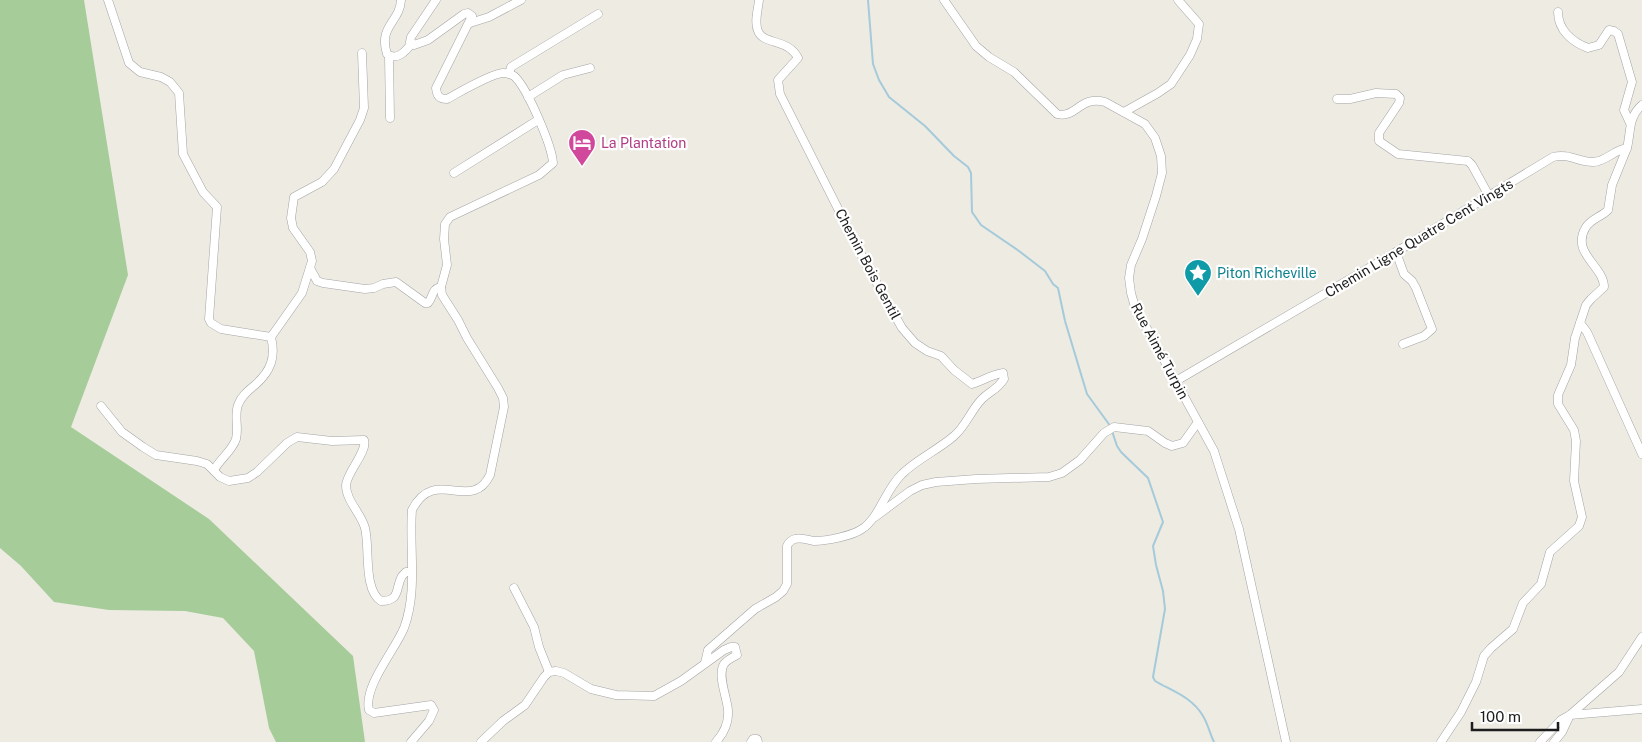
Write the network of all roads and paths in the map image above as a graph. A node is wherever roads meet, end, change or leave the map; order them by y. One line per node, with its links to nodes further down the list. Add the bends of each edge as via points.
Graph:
1 (108, 0): 30 (street, via 129,63 140,72 170,82 179,93 183,154 202,192 217,207 210,323 221,330)
2 (401, 0): 13 (street, via 384,36)
3 (436, 0): 11 (street, via 410,36)
4 (522, 0): 10 (street)
5 (759, 0): 37 (street, Chemin Bois Gentil, via 758,33 783,43 794,50 798,58 778,80 780,94 902,328 915,343 941,356 972,384 1003,373 1004,379 997,389 981,400 954,436 901,474 885,495)
6 (944, 0): 19 (street, Rue Aimé Turpin, via 976,46 1014,72 1057,114 1069,114 1091,100 1105,102)
7 (1178, 0): 19 (street, via 1199,24 1190,55 1171,84)
8 (1558, 12): 22 (street, via 1558,20 1571,39 1588,48 1599,45 1609,30 1618,34 1632,82 1624,110)
9 (598, 14): 15 (street, via 511,67)
10 (470, 23): 11 (street, via 472,16 464,14 428,40); 15 (street, via 436,88 438,96 447,98 495,75)
11 (412, 43): 13 (street, via 401,55)
12 (362, 54): 27 (street, via 364,108 360,120 334,169 322,182 294,197 293,228 310,252)
13 (389, 56): 20 (street)
14 (590, 68): 16 (street, via 563,74)
15 (510, 74): 16 (street, via 518,80)
16 (528, 97): 21 (street)
17 (1337, 99): 25 (street, via 1376,93 1396,94 1400,103 1379,133 1379,141 1398,154 1468,161)
18 (1642, 105): 22 (street)
19 (1124, 112): 32 (street, Rue Aimé Turpin, via 1145,124 1155,138 1161,156 1162,173 1129,278 1135,307)
20 (390, 118)
21 (538, 120): 24 (street); 28 (street, via 553,163 539,175 450,217 445,224 447,265)
22 (1630, 123): 23 (street)
23 (1627, 148): 25 (street, Chemin Ligne Quatre Cent Vingts, via 1594,162 1563,155 1553,157); 29 (street, via 1612,185 1608,210 1586,227 1583,236 1586,256 1604,282 1604,287 1586,305)
24 (454, 173)
25 (1489, 196): 26 (street, Chemin Ligne Quatre Cent Vingts)
26 (1396, 252): 31 (street, via 1404,274 1416,288 1432,329 1424,336); 32 (street, Chemin Ligne Quatre Cent Vingts)
27 (310, 268): 28 (street, via 317,281 323,283 374,288 396,282 425,303 436,288); 30 (street, via 302,293)
28 (441, 287): 38 (street, via 442,295 503,398 504,414 486,482 468,492 437,488 418,499 412,510)
29 (1580, 323): 35 (street); 51 (street, via 1571,365 1558,400 1574,430 1574,481 1582,517 1579,526 1550,552 1541,584 1523,604 1513,629 1484,656 1461,712)
30 (271, 337): 36 (street, via 273,361 241,400 234,442)
31 (1403, 344)
32 (1176, 381): 34 (street, Rue Aimé Turpin)
33 (101, 406): 36 (street, via 122,432 156,455 197,460)
34 (1198, 422): 37 (street, via 1183,443 1172,446 1148,431 1111,428 1080,460 1062,473 1049,477 976,479 922,485); 50 (street, Rue Aimé Turpin, via 1214,451 1239,529)
35 (1642, 454)
36 (214, 470): 38 (street, via 224,480 248,478 265,466 287,442 297,437 364,440 366,444 346,486 365,528 373,594 385,601 394,598 402,576)
37 (875, 517): 41 (street, Chemin Bois Gentil, via 860,530 826,540 797,538 790,541 787,546 787,584 776,597 755,609 708,650)
38 (411, 572): 45 (street, via 411,595 405,626 367,704 374,713 430,705 434,710 429,721)
39 (514, 588): 42 (street, via 534,627)
40 (1642, 637): 44 (street, via 1619,672)
41 (705, 663): 42 (street, via 654,696 616,695 591,689 556,670); 47 (street, via 730,647 737,650 737,655 723,668 728,711 724,730)
42 (549, 672): 46 (street, via 525,705)
43 (1642, 710): 44 (street)
44 (1570, 715): 52 (street); 53 (street)
45 (411, 742)
46 (480, 742)
47 (716, 742)
48 (751, 742): 49 (street, via 757,739)
49 (758, 742)
50 (1286, 742)
51 (1441, 742)
52 (1540, 742)
53 (1554, 742)

